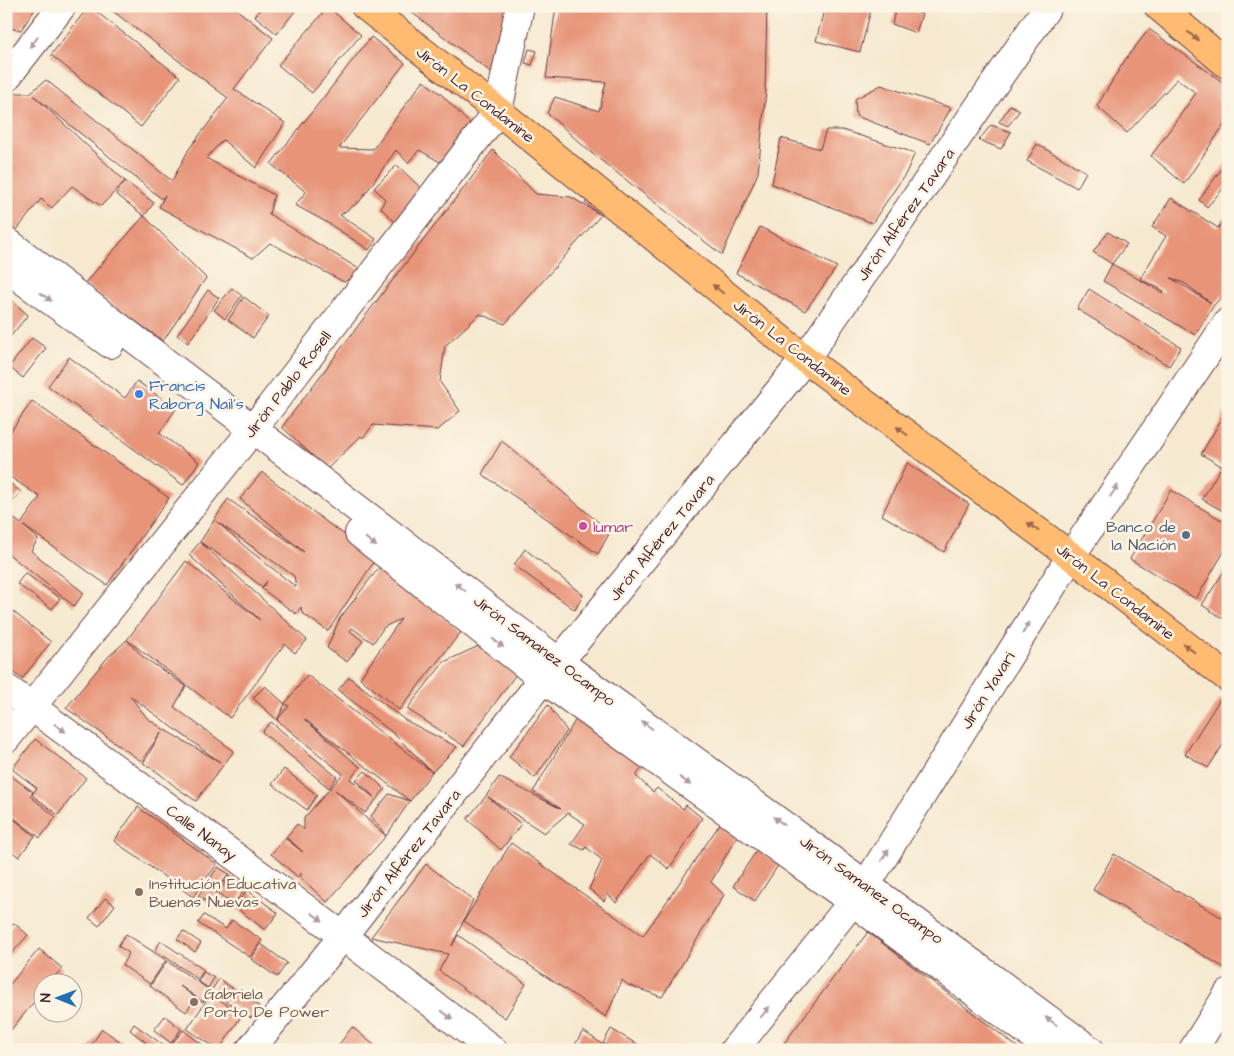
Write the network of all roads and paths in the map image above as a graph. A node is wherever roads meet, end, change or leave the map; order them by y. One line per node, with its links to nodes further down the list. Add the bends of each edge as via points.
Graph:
1 (62, 6): 7 (street, one-way to 7)
2 (365, 6): 8 (main road, Jirón La Condamine)
3 (520, 6): 8 (street, Jirón Pablo Rosell)
4 (1048, 6): 12 (street, Jirón Alférez Tavara)
5 (1158, 6): 6 (main road, one-way to 6)
6 (1228, 65)
7 (6, 78)
8 (498, 111): 12 (main road, Jirón La Condamine, one-way to 8); 13 (street, Jirón Pablo Rosell)
9 (6, 241): 13 (street, Jirón Samanez Ocampo)
10 (6, 268): 13 (street, Jirón Samanez Ocampo, one-way to 13)
11 (1228, 322): 14 (street, Jirón Yavari, one-way to 11)
12 (805, 359): 14 (main road, Jirón La Condamine, one-way to 12); 15 (street, Jirón Alférez Tavara)
13 (248, 435): 15 (street, Jirón Samanez Ocampo); 18 (street, Jirón Pablo Rosell)
14 (1071, 556): 16 (main road, Jirón La Condamine, one-way to 14); 20 (street, Jirón Yavari, one-way to 14)
15 (551, 670): 20 (street, Jirón Samanez Ocampo); 21 (street, Jirón Alférez Tavara)
16 (1228, 678)
17 (6, 688): 18 (street, Calle Nanay)
18 (32, 707): 19 (street, Jirón Pablo Rosell); 21 (street, Calle Nanay, one-way to 21)
19 (6, 739)
20 (860, 893): 25 (street, Jirón Yavari, one-way to 20); 26 (street, Jirón Samanez Ocampo); 27 (street, Jirón Samanez Ocampo, one-way to 20)
21 (343, 936): 23 (street, Jirón Alférez Tavara); 24 (street, Calle Nanay, one-way to 24)
22 (1228, 994): 28 (street)
23 (250, 1050)
24 (492, 1050)
25 (734, 1050)
26 (1052, 1050)
27 (1090, 1050)
28 (1193, 1050)

